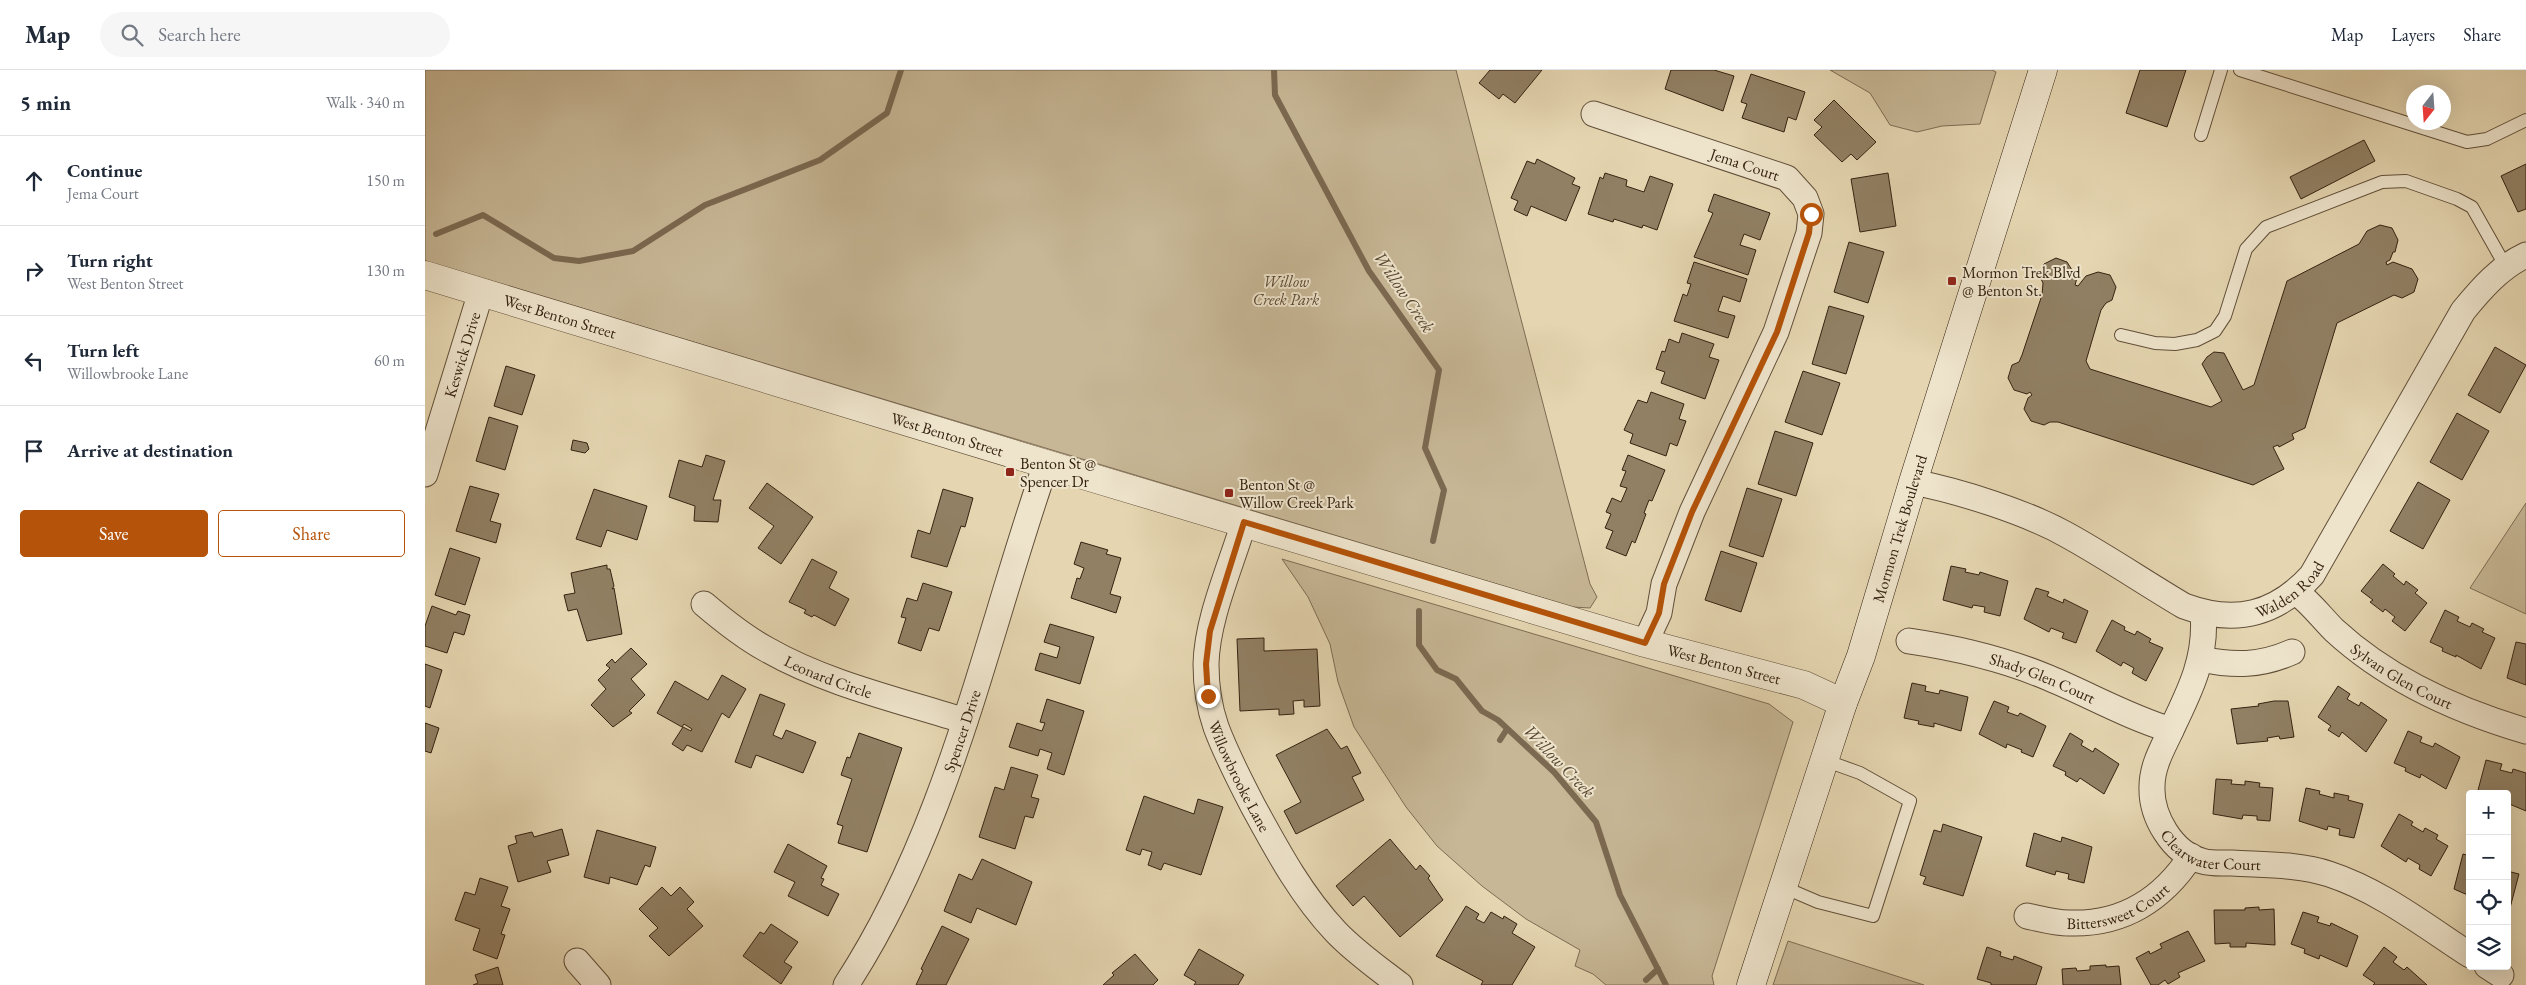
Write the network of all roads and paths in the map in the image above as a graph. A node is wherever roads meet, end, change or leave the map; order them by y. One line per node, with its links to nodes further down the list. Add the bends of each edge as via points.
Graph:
1 (2042, 70): 13 (street, Mormon Trek Boulevard)
2 (2221, 70): 6 (lane)
3 (2240, 70): 5 (lane, via 2467,142 2487,139)
4 (1593, 114): 19 (street, Jema Court, via 1787,178 1805,198 1811,214 1809,233 1777,332 1692,512 1664,584 1659,613)
5 (2526, 120)
6 (2201, 135)
7 (2516, 261): 10 (lane, via 2471,207 2406,181 2382,182 2266,227 2246,249 2225,316 2215,331 2197,340 2175,344); 15 (street, Walden Road, via 2485,285 2463,311 2312,575)
8 (425, 275): 9 (street, West Benton Street)
9 (481, 292): 11 (street, West Benton Street); 12 (street, Keswick Drive)
10 (2121, 335)
11 (1046, 464): 14 (street, West Benton Street); 23 (street, Spencer Drive)
12 (425, 474)
13 (1913, 482): 17 (street, Walden Road, via 1947,489 2040,522 2185,606); 22 (street, Mormon Trek Boulevard, via 1861,656)
14 (1244, 522): 19 (street, West Benton Street); 34 (street, Willowbrooke Lane, via 1210,631 1206,664 1208,696 1216,728 1258,815 1306,896 1336,932)
15 (2296, 592): 17 (street, Walden Road, via 2270,608 2245,615); 25 (street, Sylvan Glen Court, via 2311,603 2334,629 2377,662 2415,685 2450,704)
16 (704, 604): 23 (street, Leonard Circle, via 766,650 810,671)
17 (2203, 613): 21 (street, Clearwater Court, via 2205,635)
18 (1909, 641): 24 (street, Shady Glen Court, via 1964,651 2021,667 2147,723)
19 (1645, 643): 22 (street, West Benton Street, via 1804,685)
20 (2292, 652): 21 (street, via 2261,663 2244,665)
21 (2201, 660): 24 (street, Clearwater Court)
22 (1843, 703): 26 (street, Mormon Trek Boulevard)
23 (965, 721): 33 (street, Spencer Drive, via 920,847 893,906)
24 (2171, 730): 27 (street, Clearwater Court, via 2154,763 2151,788 2163,828 2176,845)
25 (2526, 731)
26 (1824, 760): 28 (street, Mormon Trek Boulevard); 28 (lane, via 1860,773 1910,801 1873,916 1818,902)
27 (2191, 856): 29 (street, Bittersweet Court, via 2179,875 2158,897 2130,912 2102,921 2069,923); 30 (street, Clearwater Court, via 2201,861 2293,867 2328,874 2385,899)
28 (1783, 888): 35 (street, Mormon Trek Boulevard)
29 (2027, 916)
30 (2466, 952)
31 (577, 961): 32 (street)
32 (598, 985)
33 (846, 985)
34 (1400, 985)
35 (1751, 985)

